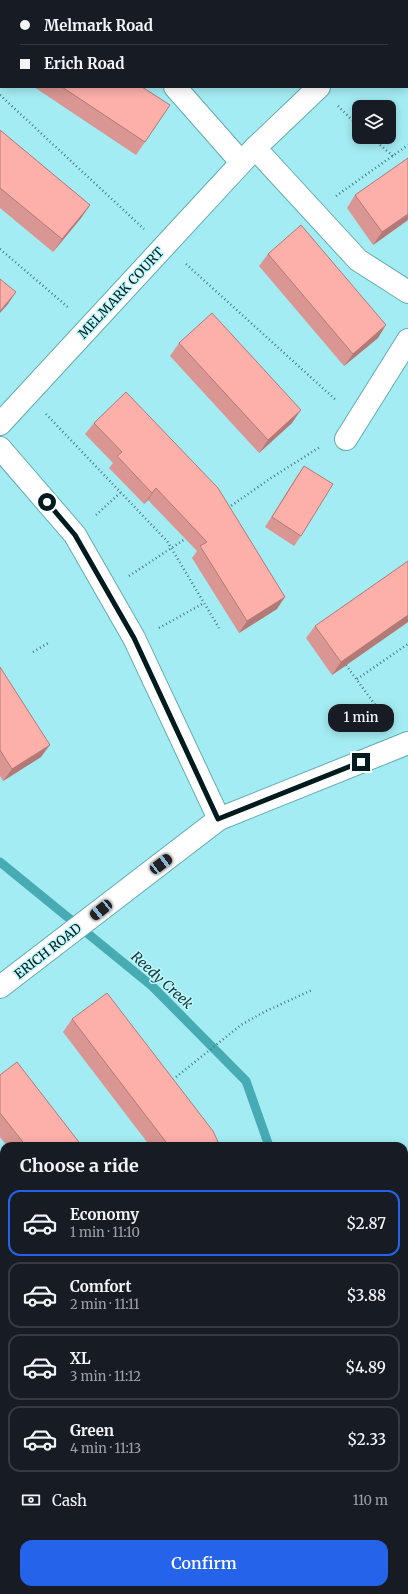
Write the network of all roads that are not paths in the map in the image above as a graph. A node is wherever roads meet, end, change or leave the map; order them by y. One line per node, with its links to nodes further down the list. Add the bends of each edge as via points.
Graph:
1 (176, 88): 3 (street)
2 (318, 88): 3 (street, MELMARK COURT)
3 (248, 155): 4 (street, via 358,260); 6 (street, MELMARK COURT)
4 (408, 292)
5 (408, 340): 7 (street)
6 (0, 424)
7 (346, 439)
8 (0, 448): 10 (street, via 75,535 134,638)
9 (408, 743): 10 (street, ERICH ROAD)
10 (218, 819): 11 (street, ERICH ROAD)
11 (0, 988)

